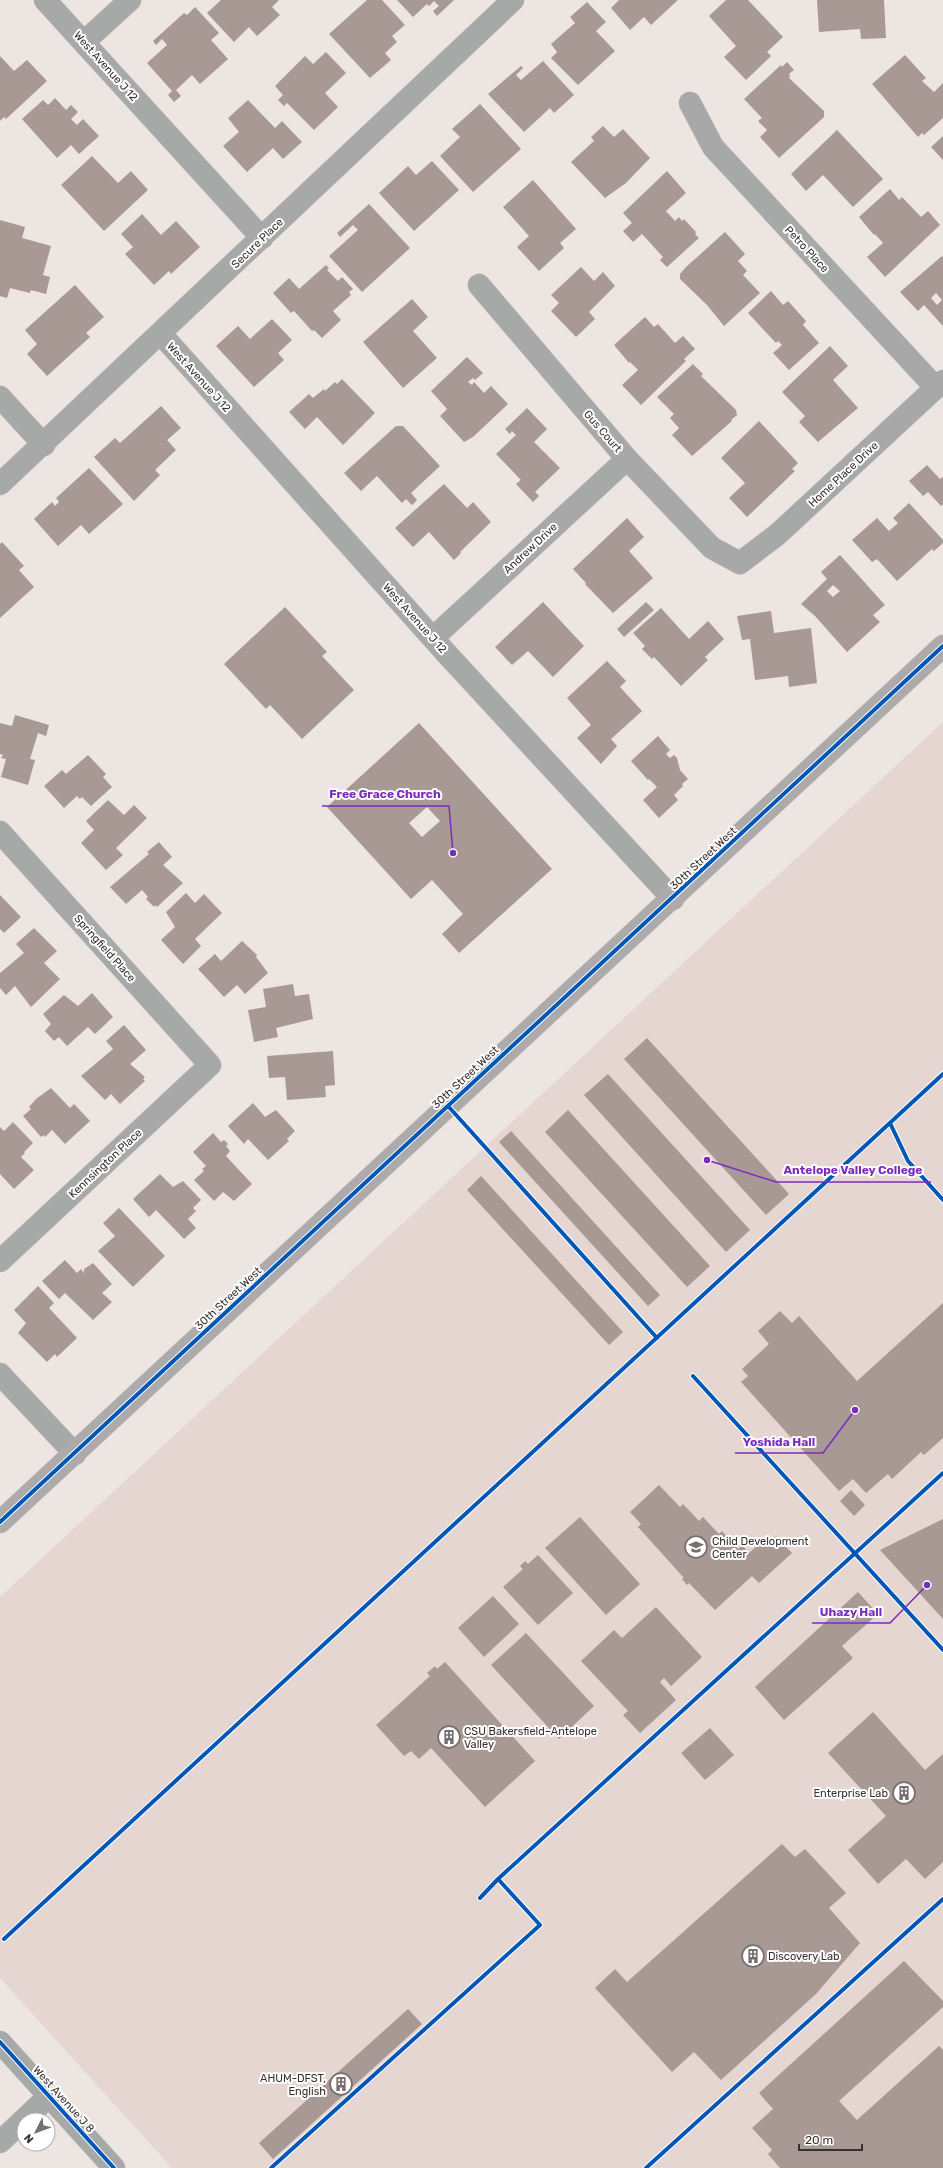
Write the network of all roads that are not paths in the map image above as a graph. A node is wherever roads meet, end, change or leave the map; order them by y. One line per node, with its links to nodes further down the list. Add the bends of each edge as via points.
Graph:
1 (46, 0): 4 (street, West Avenue J 12)
2 (130, 0): 4 (street)
3 (513, 0): 6 (street, Secure Place)
4 (84, 42): 6 (street, West Avenue J 12)
5 (690, 103): 9 (street, Petro Place, via 713,147)
6 (262, 238): 8 (street, Secure Place)
7 (479, 286): 12 (street, Gus Court)
8 (161, 334): 11 (street, Secure Place); 15 (street, West Avenue J 12)
9 (939, 384): 14 (street, Home Place Drive, via 778,534)
10 (0, 397): 11 (street)
11 (44, 445): 13 (street, Secure Place)
12 (627, 459): 14 (street, Gus Court, via 712,548); 15 (street, Andrew Drive)
13 (0, 484)
14 (740, 563)
15 (433, 638): 18 (street, West Avenue J 12)
16 (943, 646): 18 (main road, 30th Street West)
17 (0, 832): 19 (street, Springfield Place)
18 (672, 899): 22 (main road, 30th Street West)
19 (210, 1065): 20 (street, Kennsington Place)
20 (0, 1261)
21 (0, 1374): 22 (street)
22 (75, 1454): 23 (main road, 30th Street West)
23 (0, 1522)
24 (0, 2042): 25 (street, West Avenue J 8)
25 (49, 2096): 26 (street); 27 (street, West Avenue J 8)
26 (0, 2142)
27 (114, 2168)

